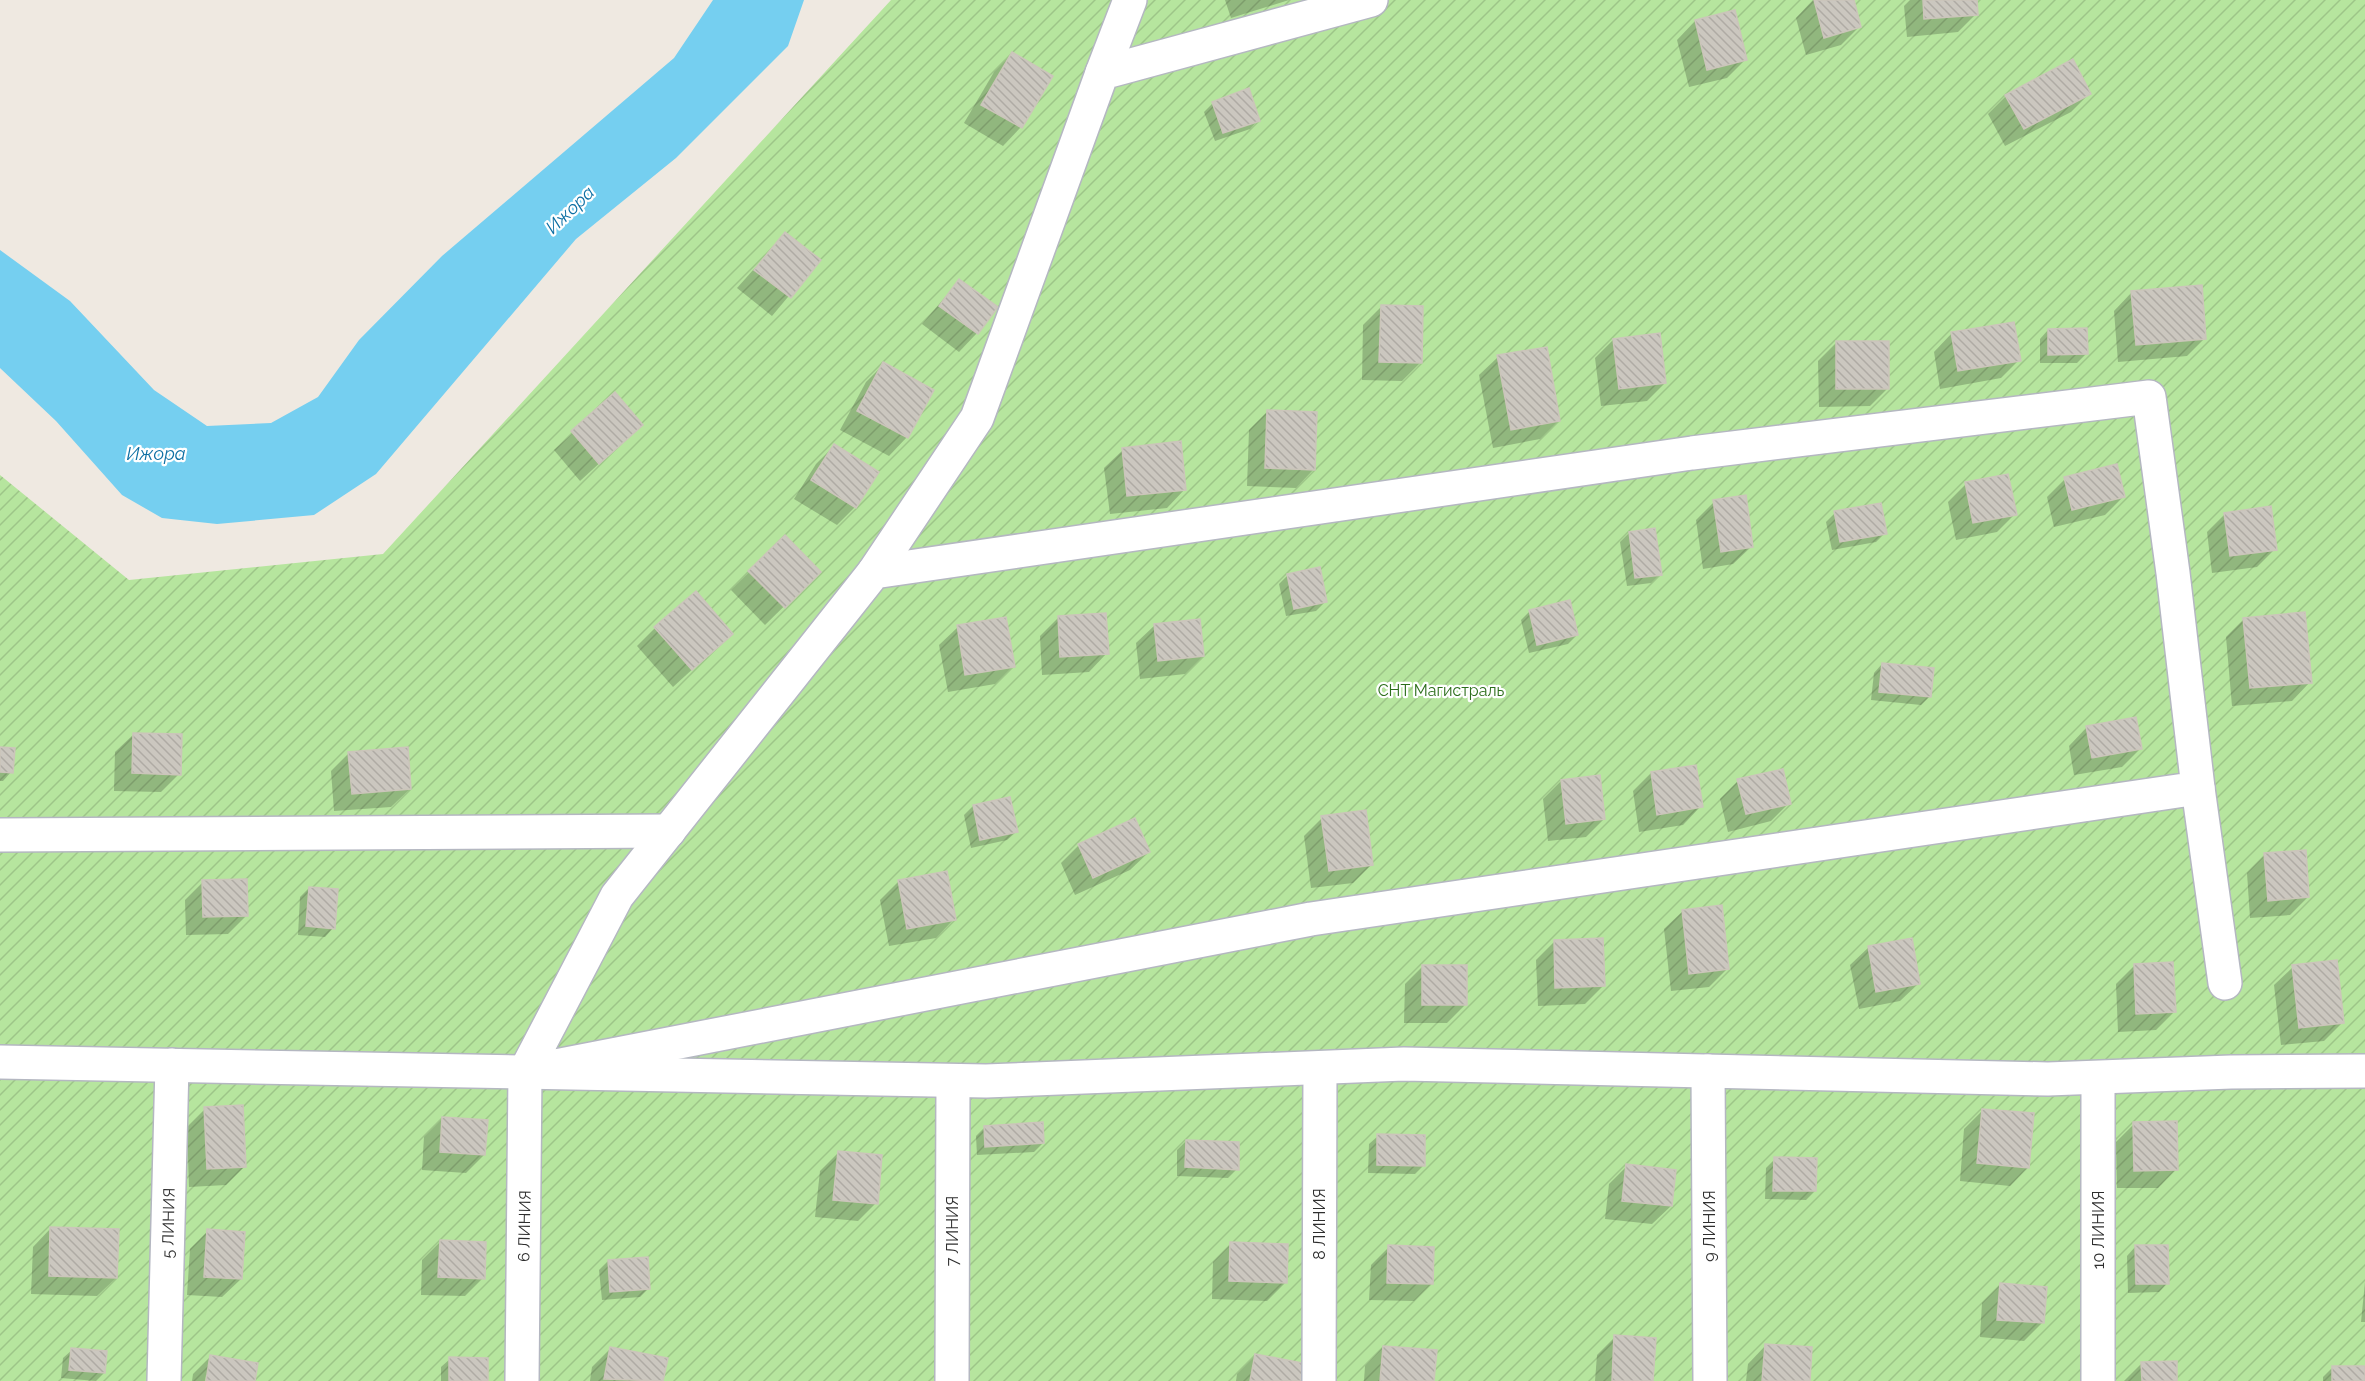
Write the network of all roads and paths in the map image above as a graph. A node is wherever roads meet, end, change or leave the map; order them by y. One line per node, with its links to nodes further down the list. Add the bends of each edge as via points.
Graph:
1 (1130, 0): 3 (lane)
2 (1371, 0): 3 (lane)
3 (1102, 74): 4 (lane, via 977,418)
4 (874, 573): 5 (lane, via 1692,453 2149,397); 6 (lane)
5 (2198, 788): 8 (lane); 14 (lane, via 1311,919)
6 (669, 831): 7 (lane); 14 (lane, via 617,896)
7 (0, 835)
8 (2225, 984)
9 (0, 1062): 10 (lane)
10 (172, 1065): 14 (lane); 17 (lane, 5 ЛИНИЯ)
11 (1320, 1068): 12 (lane, via 1404,1064); 16 (lane); 20 (lane, 8 ЛИНИЯ)
12 (1708, 1071): 15 (lane); 21 (lane, 9 ЛИНИЯ)
13 (2365, 1071): 15 (lane)
14 (525, 1072): 16 (lane); 18 (lane, 6 ЛИНИЯ)
15 (2098, 1078): 22 (lane, 10 ЛИНИЯ)
16 (952, 1081): 19 (lane, 7 ЛИНИЯ)
17 (164, 1381)
18 (522, 1381)
19 (952, 1381)
20 (1319, 1381)
21 (1710, 1381)
22 (2098, 1381)

